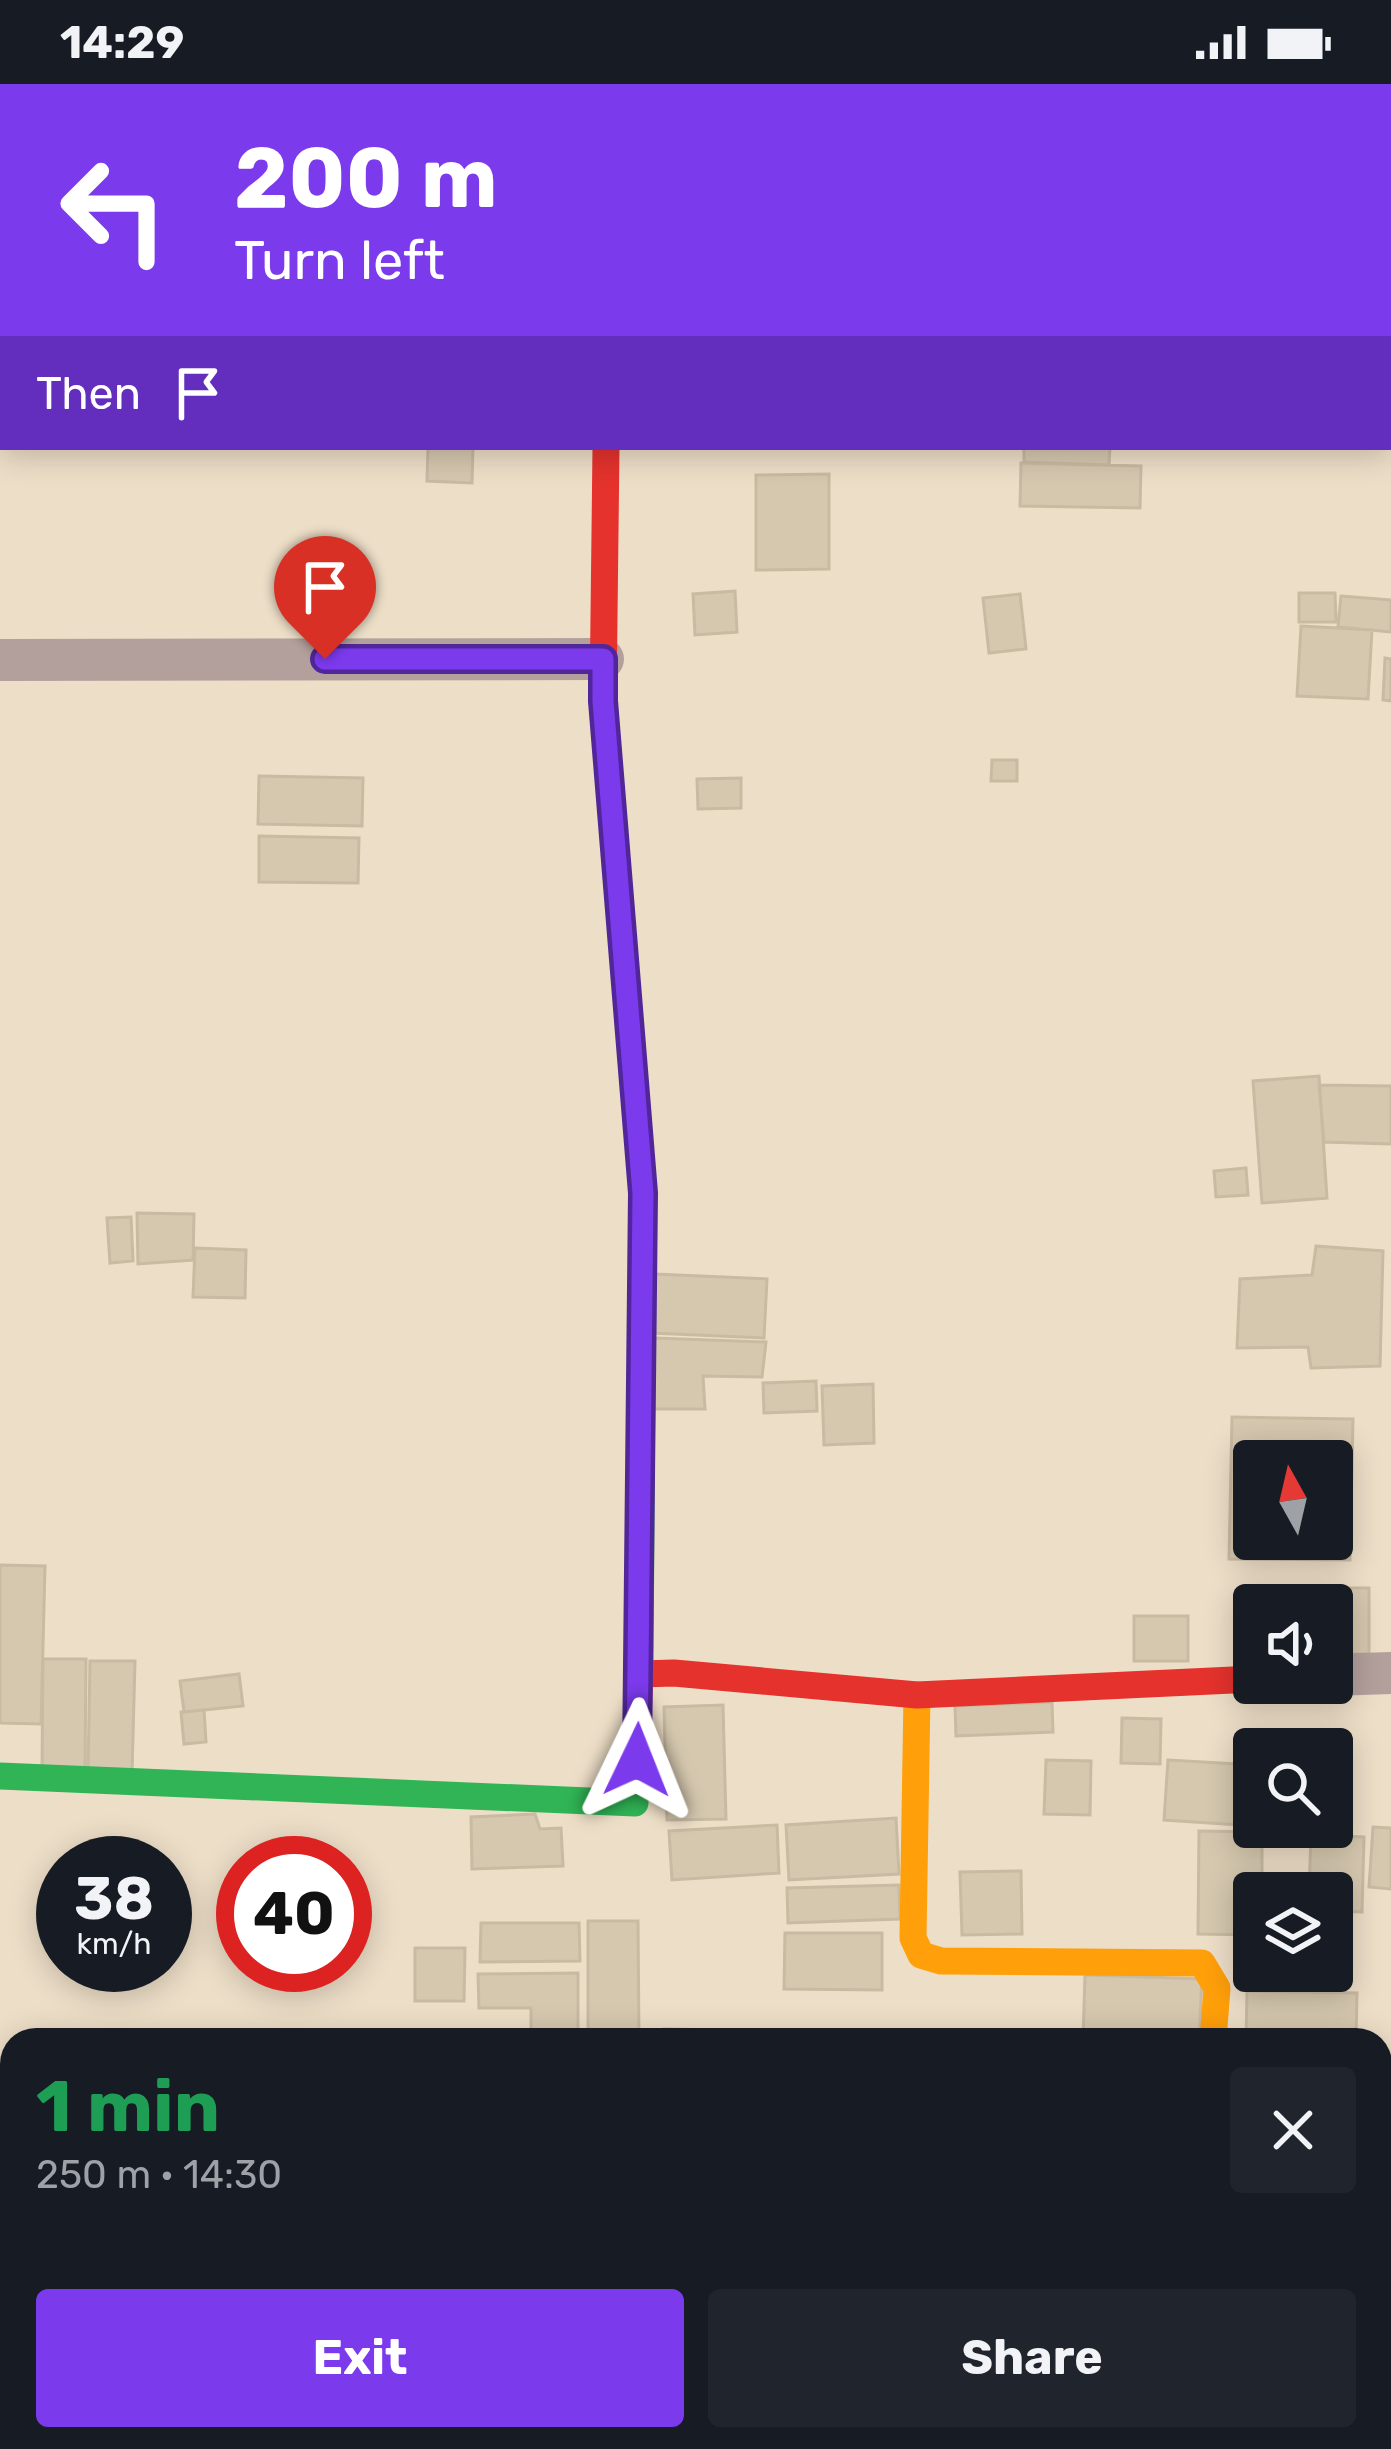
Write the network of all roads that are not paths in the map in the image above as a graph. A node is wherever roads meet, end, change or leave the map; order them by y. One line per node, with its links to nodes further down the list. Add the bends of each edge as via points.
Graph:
1 (606, 450): 2 (street)
2 (603, 659): 3 (street); 5 (street, via 643,1193)
3 (0, 660)
4 (1391, 1672): 6 (street)
5 (640, 1674): 8 (street); 9 (street, via 635,1803)
6 (1353, 1674)
7 (1233, 1679): 8 (street)
8 (917, 1695): 10 (street, via 913,1938 921,1955 1202,1963 1217,1982)
9 (0, 1776)
10 (1214, 2028)

